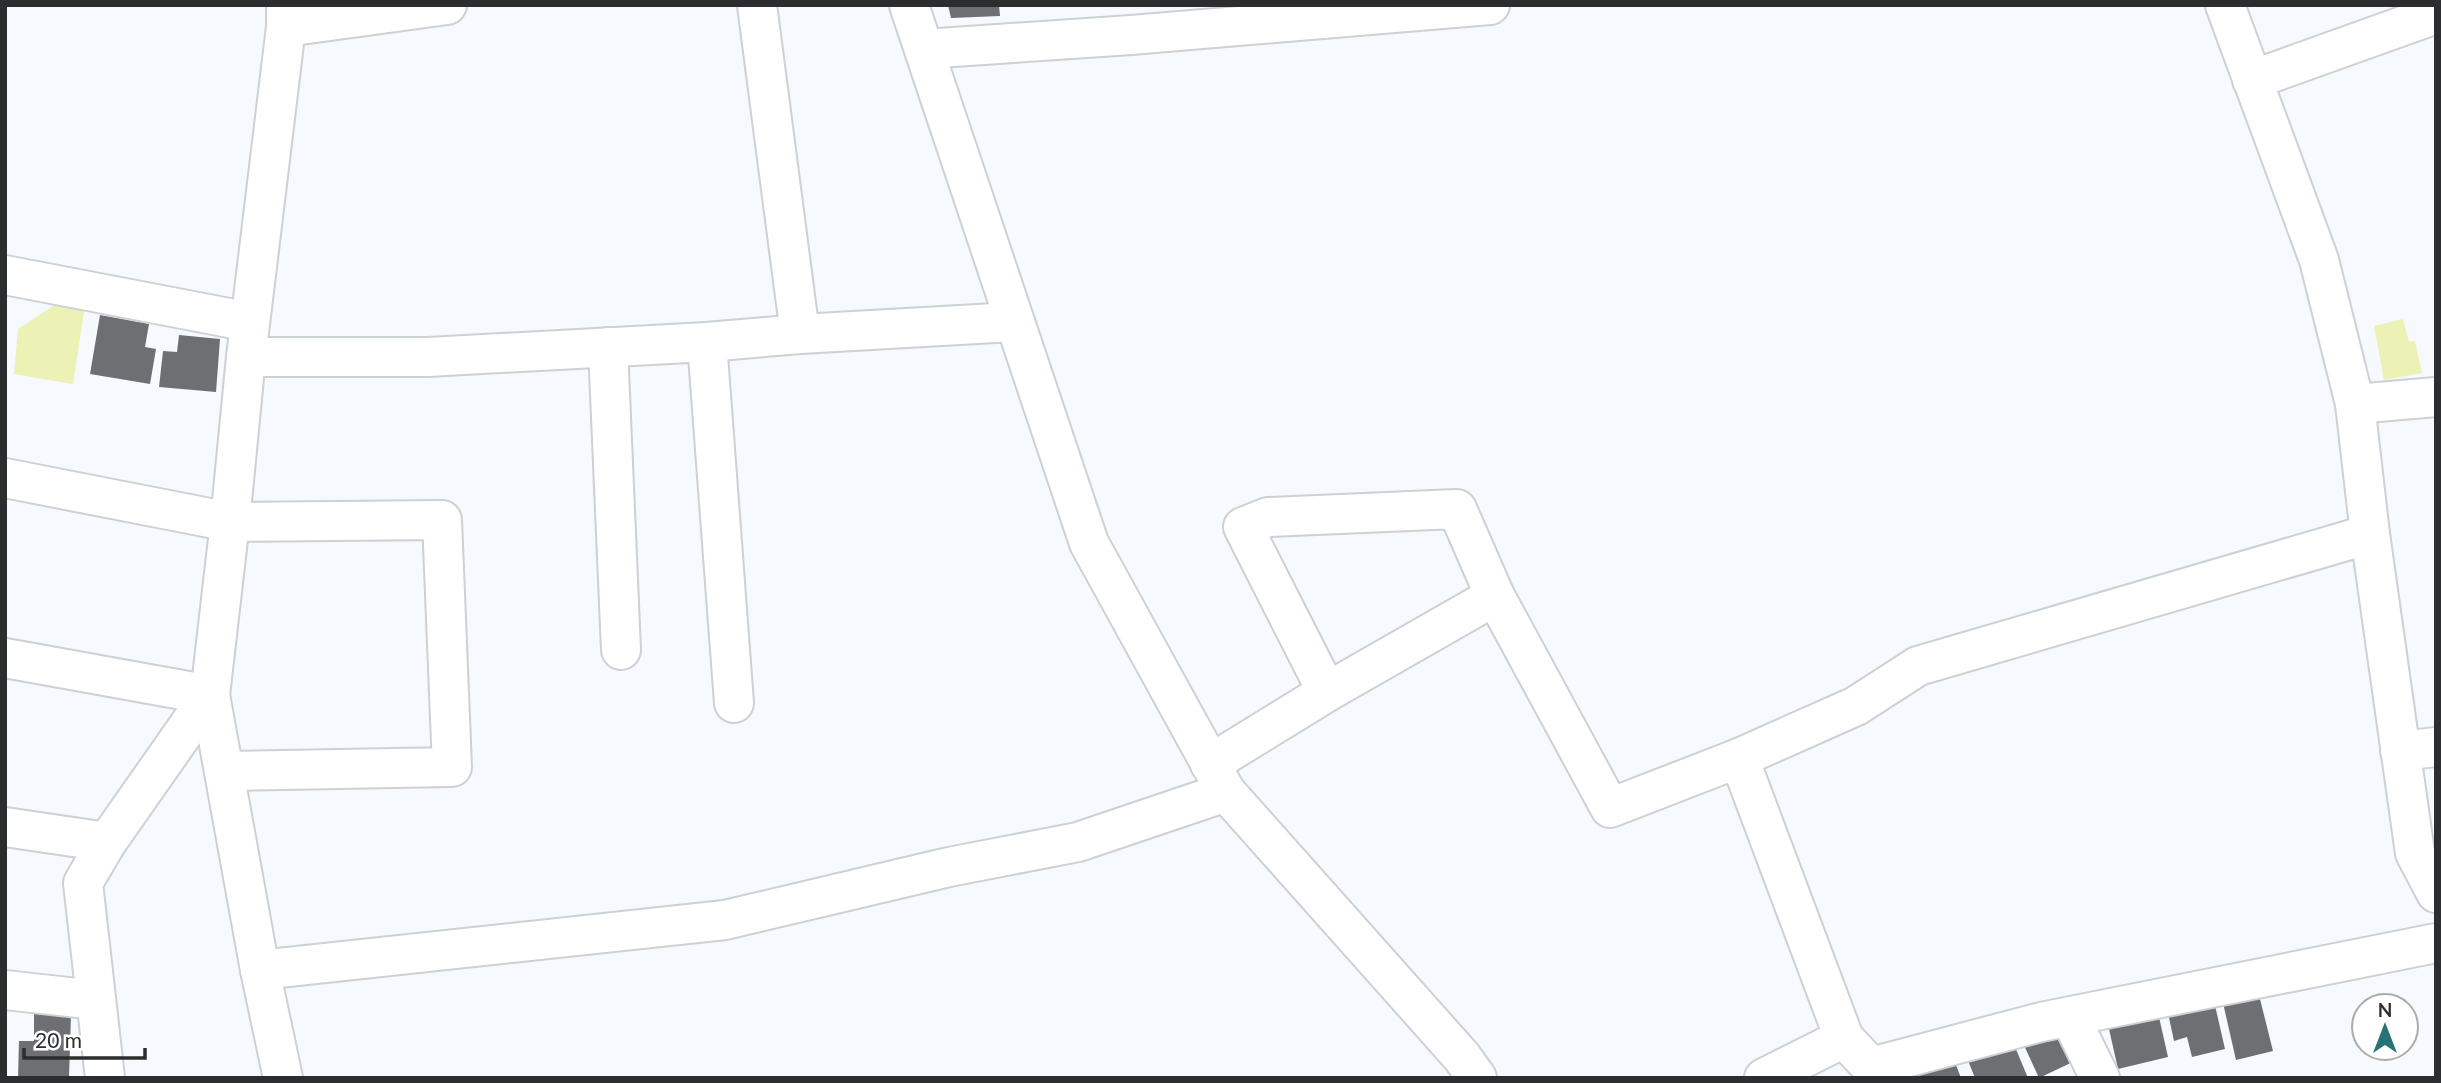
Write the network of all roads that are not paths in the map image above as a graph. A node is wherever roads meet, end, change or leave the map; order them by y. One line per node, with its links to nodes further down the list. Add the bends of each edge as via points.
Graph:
1 (447, 5): 7 (street)
2 (757, 5): 13 (street)
3 (909, 5): 9 (street)
4 (1490, 5): 8 (street)
5 (2225, 5): 10 (street)
6 (2436, 14): 10 (street)
7 (286, 16): 14 (street)
8 (1130, 20): 9 (street)
9 (924, 49): 12 (street)
10 (2252, 80): 18 (street, via 2319,260)
11 (5, 275): 14 (street)
12 (1013, 322): 13 (street); 31 (street, via 1089,544)
13 (800, 334): 15 (street)
14 (248, 339): 16 (street, via 428,357); 20 (street)
15 (707, 342): 16 (street); 27 (street)
16 (607, 347): 23 (street)
17 (2436, 397): 18 (street)
18 (2355, 404): 21 (street)
19 (5, 478): 20 (street)
20 (230, 522): 26 (street); 30 (street, via 442,520 452,767)
21 (2370, 534): 28 (street); 29 (street, via 1918,666 1856,706)
22 (1495, 596): 25 (street); 25 (street, via 1457,509 1268,517 1243,527); 29 (street, via 1610,808)
23 (621, 650)
24 (5, 658): 26 (street)
25 (1327, 692): 31 (street)
26 (209, 695): 30 (street); 33 (street)
27 (734, 704)
28 (2418, 749): 34 (street, via 2415,853)
29 (1739, 758): 40 (street)
30 (224, 771): 36 (street)
31 (1218, 778): 36 (street, via 1078,842 725,920); 44 (street)
32 (5, 827): 33 (street)
33 (107, 842): 38 (street, via 83,883)
34 (2436, 892)
35 (2436, 943): 39 (street)
36 (260, 970): 43 (street)
37 (5, 990): 38 (street)
38 (96, 1000): 42 (street)
39 (2070, 1017): 41 (street); 46 (street)
40 (1844, 1038): 41 (street); 45 (street)
41 (1874, 1072)
42 (105, 1078)
43 (283, 1078)
44 (1477, 1078)
45 (1764, 1078)
46 (2100, 1078)

